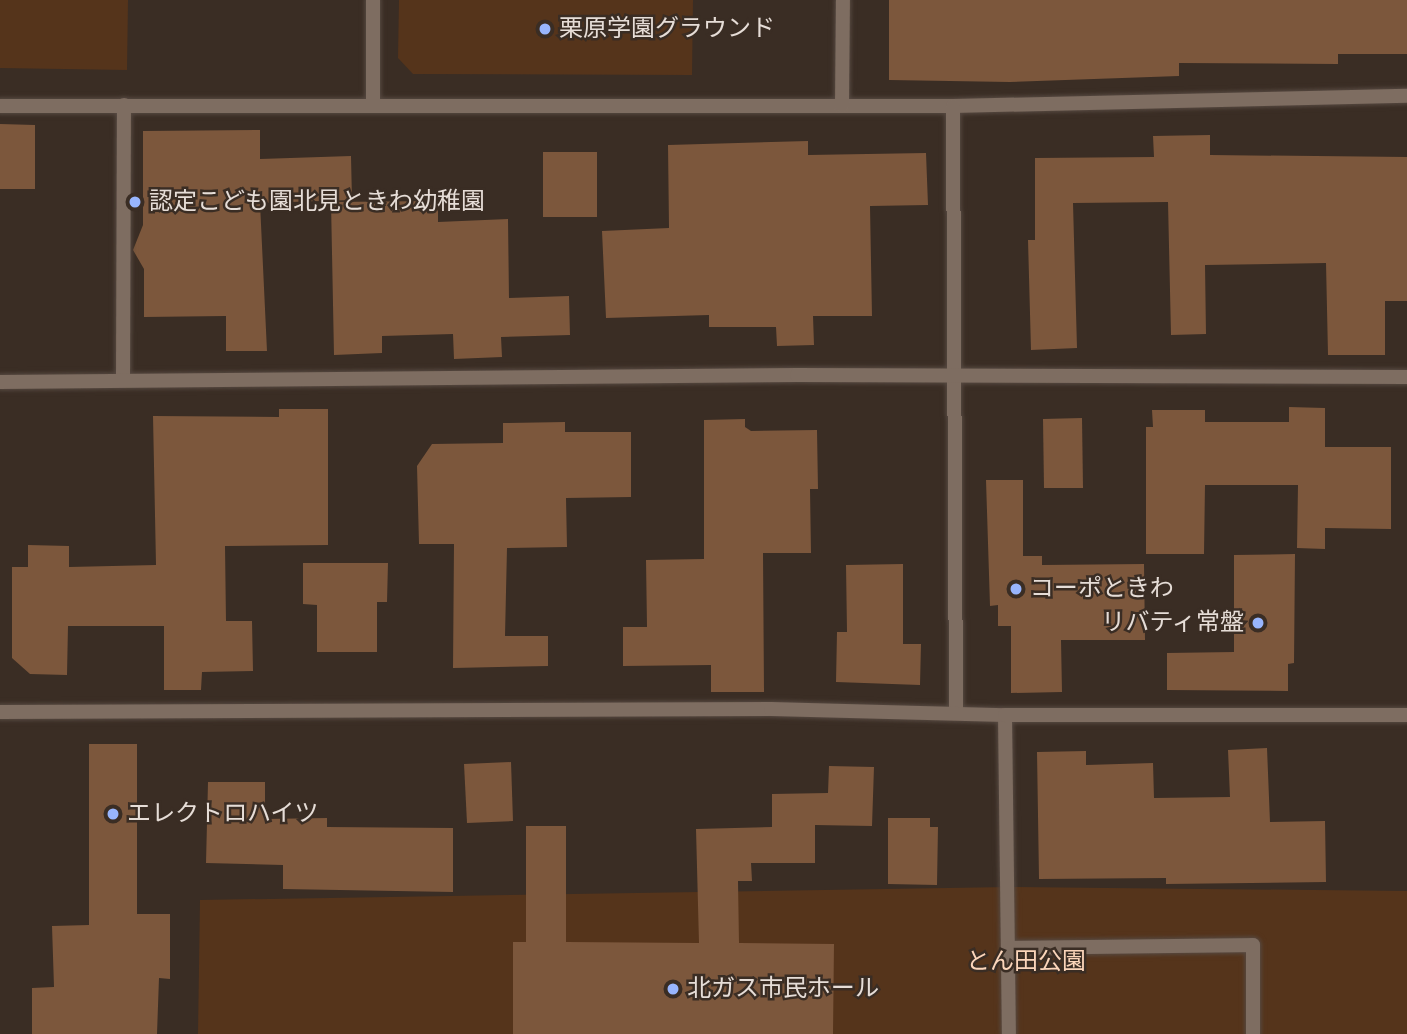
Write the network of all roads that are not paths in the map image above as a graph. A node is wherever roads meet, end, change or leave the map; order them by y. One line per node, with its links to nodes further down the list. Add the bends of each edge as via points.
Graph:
1 (373, 0): 4 (street)
2 (843, 0): 7 (street)
3 (1407, 96): 8 (street)
4 (373, 103): 5 (street); 7 (street)
5 (124, 105): 6 (street); 11 (street)
6 (0, 106)
7 (842, 106): 8 (street)
8 (953, 106): 10 (street)
9 (1407, 377): 10 (street)
10 (954, 378): 11 (street); 14 (street)
11 (123, 380): 12 (street)
12 (0, 382)
13 (0, 712): 14 (street, via 771,709)
14 (956, 713): 15 (street)
15 (1004, 715): 16 (street); 17 (street)
16 (1407, 715)
17 (1008, 948): 18 (street); 19 (street, via 1253,945)
18 (1009, 1034)
19 (1253, 1034)

